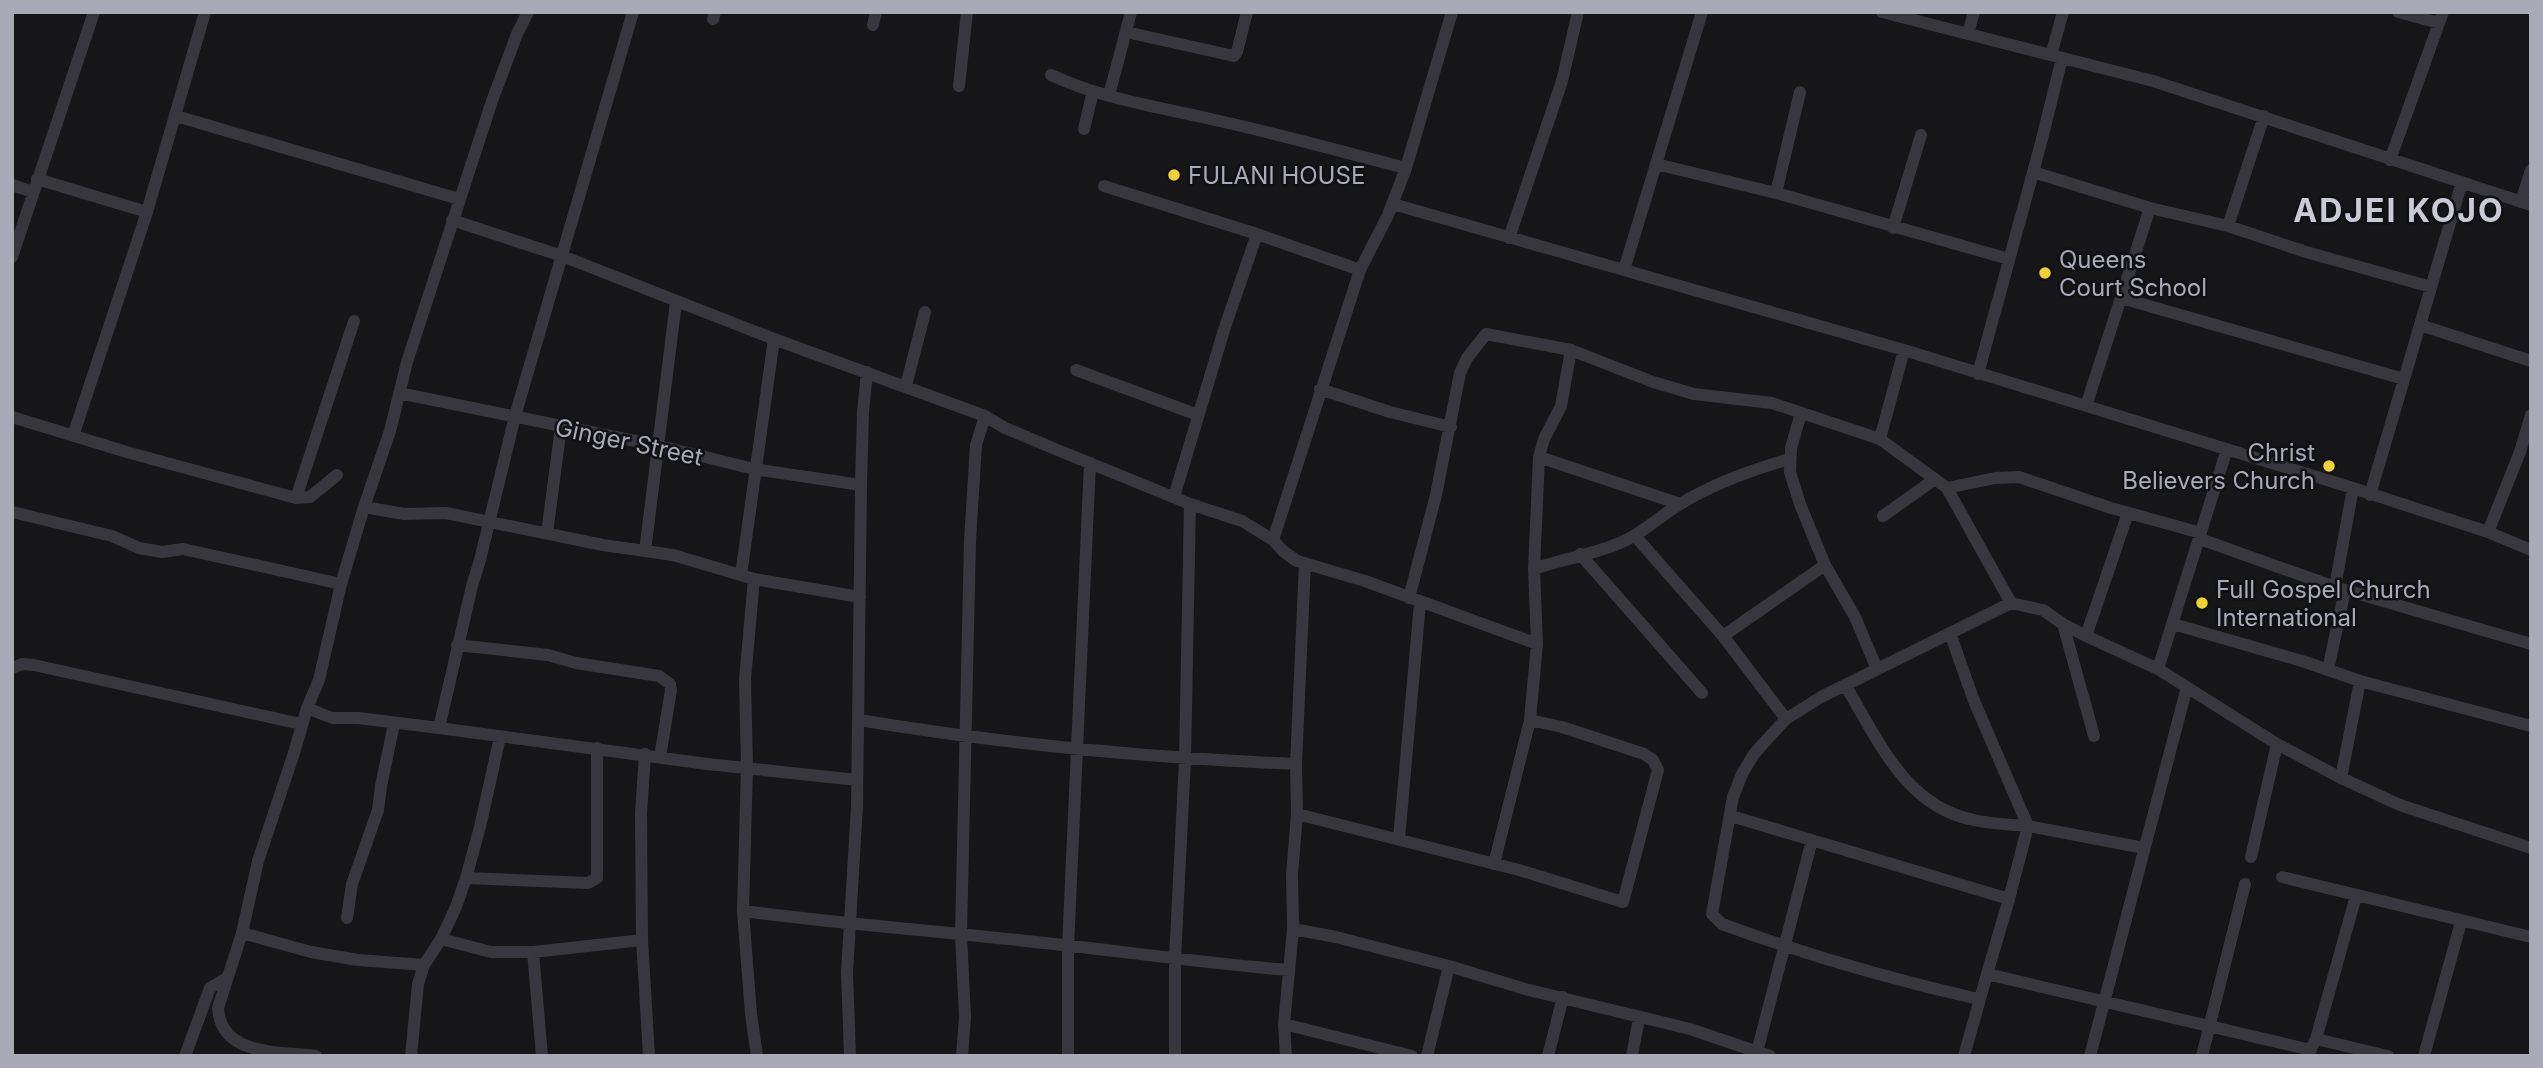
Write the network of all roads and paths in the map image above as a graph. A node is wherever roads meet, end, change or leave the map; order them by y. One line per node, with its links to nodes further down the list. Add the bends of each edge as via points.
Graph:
1 (94, 12): 35 (street)
2 (205, 12): 24 (street)
3 (528, 12): 38 (street)
4 (633, 12): 48 (street)
5 (967, 12): 20 (street)
6 (1131, 12): 16 (street)
7 (1247, 12): 16 (street, via 1234,55)
8 (1578, 12): 47 (street, via 1562,81)
9 (1702, 12): 29 (street)
10 (1882, 12): 17 (street)
11 (1975, 12): 17 (street)
12 (2063, 12): 18 (street)
13 (2398, 12): 15 (street)
14 (1448, 13): 30 (street)
15 (2441, 18): 28 (street)
16 (1126, 32): 23 (street)
17 (1968, 34): 18 (street)
18 (2056, 56): 25 (street); 32 (street)
19 (1051, 75): 21 (street)
20 (959, 86)
21 (1093, 91): 23 (street); 26 (street)
22 (1800, 92): 37 (street)
23 (1109, 95): 30 (street)
24 (176, 116): 38 (street); 42 (street)
25 (2264, 116): 28 (street); 44 (street)
26 (1084, 129)
27 (1921, 135): 45 (street)
28 (2390, 160): 33 (street)
29 (1656, 164): 37 (street); 52 (street)
30 (1406, 168): 40 (street)
31 (2531, 170): 39 (street)
32 (2033, 172): 41 (street); 50 (street)
33 (2462, 182): 39 (street); 53 (street)
34 (12, 185): 35 (street)
35 (35, 186): 42 (street); 49 (street)
36 (1104, 186): 46 (street)
37 (1776, 193): 45 (street)
38 (459, 199): 43 (street)
39 (2526, 203)
40 (1393, 204): 47 (street); 51 (street)
41 (2150, 208): 44 (street); 54 (street)
42 (147, 212): 79 (street)
43 (452, 220): 48 (street); 69 (street)
44 (2228, 226): 53 (street)
45 (1893, 228): 50 (street)
46 (1257, 234): 51 (street); 72 (street)
47 (1509, 238): 52 (street)
48 (562, 256): 55 (street); 74 (street)
49 (12, 257)
50 (2009, 259): 65 (street)
51 (1360, 270): 68 (street)
52 (1624, 270): 61 (street)
53 (2431, 287): 58 (street)
54 (2121, 298): 66 (street); 70 (street)
55 (676, 302): 59 (street); 81 (street)
56 (925, 312): 67 (street)
57 (354, 321): 94 (street)
58 (2420, 325): 62 (street); 66 (street)
59 (774, 339): 64 (street); 86 (street)
60 (1571, 350): 71 (street, via 1694,394 1772,403); 78 (street, via 1486,334 1462,367); 83 (street, via 1561,406)
61 (1904, 350): 65 (street); 80 (street)
62 (2531, 361)
63 (1076, 370): 72 (street)
64 (867, 372): 67 (street); 89 (street)
65 (1978, 374): 70 (street)
66 (2404, 379): 92 (street)
67 (906, 386): 75 (street)
68 (1320, 389): 78 (street); 106 (street)
69 (399, 393): 74 (street, Ginger Street); 97 (street)
70 (2086, 406): 82 (street)
71 (1801, 413): 80 (street); 84 (street)
72 (1198, 415): 93 (street)
73 (2531, 415): 102 (street)
74 (515, 416): 77 (street, Ginger Street); 101 (street)
75 (985, 416): 85 (street); 143 (street, via 973,479)
76 (12, 417): 79 (street)
77 (561, 427): 81 (street, Ginger Street); 103 (street)
78 (1451, 427): 117 (street)
79 (73, 436): 94 (street)
80 (1880, 439): 88 (street)
81 (660, 446): 86 (street, Ginger Street); 108 (street)
82 (2228, 449): 91 (street); 105 (street)
83 (1539, 457): 96 (street); 112 (street)
84 (1789, 459): 96 (street, via 1750,470); 111 (street, via 1800,505)
85 (1090, 463): 93 (street); 148 (street)
86 (754, 469): 89 (street, Ginger Street); 113 (street)
87 (338, 475): 94 (street, via 310,497)
88 (1935, 479): 90 (street); 100 (street)
89 (861, 485): 116 (street)
90 (1948, 488): 99 (street, via 2019,477); 118 (street)
91 (2353, 488): 92 (street); 115 (street)
92 (2370, 495): 102 (street)
93 (1174, 497): 95 (street)
94 (296, 498)
95 (1190, 504): 106 (street, via 1242,521); 151 (street)
96 (1680, 504): 104 (street)
97 (364, 507): 101 (street); 114 (street)
98 (12, 512): 114 (street, via 112,536 139,548 183,549)
99 (2128, 513): 105 (street); 123 (street)
100 (1883, 516)
101 (489, 520): 103 (street); 126 (street)
102 (2488, 532): 107 (street)
103 (547, 533): 108 (street)
104 (1635, 536): 109 (street); 122 (street)
105 (2200, 536): 115 (street); 120 (street)
106 (1273, 540): 110 (street, via 1290,557)
107 (2531, 550)
108 (645, 551): 113 (street)
109 (1580, 554): 112 (street); 134 (street)
110 (1306, 563): 117 (street); 152 (street)
111 (1825, 565): 122 (street); 129 (street, via 1859,625)
112 (1534, 569): 124 (street)
113 (748, 577): 116 (street); 153 (street)
114 (341, 583): 135 (street, via 319,680)
115 (2340, 588): 125 (street); 130 (street)
116 (860, 597): 137 (street)
117 (1415, 600): 124 (street); 159 (street)
118 (2011, 603): 119 (street, via 2043,610); 121 (street)
119 (2063, 624): 123 (street); 144 (street)
120 (2174, 624): 128 (street); 130 (street)
121 (1950, 633): 129 (street); 158 (street)
122 (1723, 636): 136 (street)
123 (2086, 636): 128 (street)
124 (1537, 644): 138 (street)
125 (2531, 644)
126 (457, 645): 142 (street); 150 (street, via 659,676 671,690)
127 (12, 668): 139 (street, via 34,665)
128 (2158, 668): 133 (street)
129 (1877, 669): 132 (street)
130 (2328, 670): 131 (street)
131 (2360, 681): 141 (street); 154 (street)
132 (1845, 685): 136 (street); 158 (street, via 1898,772 1926,800 1972,820)
133 (2187, 687): 146 (street); 161 (street)
134 (1702, 693)
135 (307, 708): 139 (street); 140 (street, via 332,718)
136 (1786, 719): 157 (street, via 1742,774)
137 (859, 720): 143 (street); 155 (street)
138 (1530, 720): 164 (street); 164 (street, via 1644,754 1658,770 1623,902)
139 (302, 724): 175 (street, via 258,861)
140 (394, 724): 142 (street); 171 (street, via 378,810 352,884)
141 (2531, 726)
142 (439, 728): 145 (street)
143 (966, 736): 148 (street); 176 (street)
144 (2094, 736)
145 (500, 737): 147 (street); 166 (street)
146 (2277, 744): 154 (street); 163 (street)
147 (597, 748): 149 (street); 166 (street, via 597,878 588,883)
148 (1076, 748): 151 (street); 180 (street)
149 (645, 754): 150 (street); 179 (street)
150 (660, 757): 153 (street)
151 (1185, 760): 152 (street); 183 (street)
152 (1296, 764): 156 (street)
153 (747, 767): 155 (street); 170 (street)
154 (2341, 778): 162 (street, via 2400,805)
155 (857, 780): 173 (street)
156 (1297, 814): 159 (street); 174 (street)
157 (1731, 816): 160 (street); 181 (street, via 1712,914 1722,924)
158 (2028, 826): 161 (street); 169 (street)
159 (1399, 839): 164 (street)
160 (1812, 839): 169 (street); 181 (street)
161 (2144, 848): 191 (street)
162 (2531, 848)
163 (2251, 857)
164 (1494, 864)
165 (2282, 877): 168 (street)
166 (467, 878): 178 (street)
167 (2245, 884): 194 (street)
168 (2356, 896): 172 (street); 195 (street)
169 (2008, 899): 187 (street)
170 (743, 911): 173 (street); 202 (street)
171 (347, 918)
172 (2461, 922): 177 (street); 217 (street)
173 (849, 925): 176 (street); 203 (street)
174 (1293, 929): 185 (street); 186 (street)
175 (242, 933): 184 (street, via 311,952); 188 (street)
176 (961, 935): 180 (street); 204 (street)
177 (2531, 937)
178 (441, 939): 182 (street, via 491,952); 184 (street)
179 (642, 940): 182 (street); 201 (street)
180 (1068, 947): 183 (street); 205 (street)
181 (1784, 947): 190 (street, via 1901,982); 196 (street)
182 (533, 952): 200 (street)
183 (1175, 959): 186 (street); 206 (street)
184 (424, 965): 199 (street)
185 (1449, 966): 189 (street); 209 (street)
186 (1288, 970): 193 (street)
187 (1987, 974): 190 (street); 191 (street)
188 (228, 977): 197 (street, via 210,988); 198 (street, via 218,1008 225,1033 246,1047)
189 (1563, 997): 192 (street); 210 (street)
190 (1978, 999): 213 (street)
191 (2105, 1001): 194 (street); 214 (street)
192 (1639, 1018): 196 (street, via 1690,1029); 211 (street)
193 (1284, 1024): 207 (street); 208 (street)
194 (2209, 1026): 195 (street); 215 (street)
195 (2312, 1048): 216 (street)
196 (1750, 1052): 212 (street)
197 (185, 1056)
198 (316, 1056)
199 (411, 1056)
200 (542, 1056)
201 (649, 1056)
202 (757, 1056)
203 (850, 1056)
204 (962, 1056)
205 (1068, 1056)
206 (1175, 1056)
207 (1286, 1056)
208 (1412, 1056)
209 (1427, 1056)
210 (1548, 1056)
211 (1632, 1056)
212 (1770, 1056)
213 (1964, 1056)
214 (2090, 1056)
215 (2202, 1056)
216 (2388, 1056)
217 (2424, 1056)

